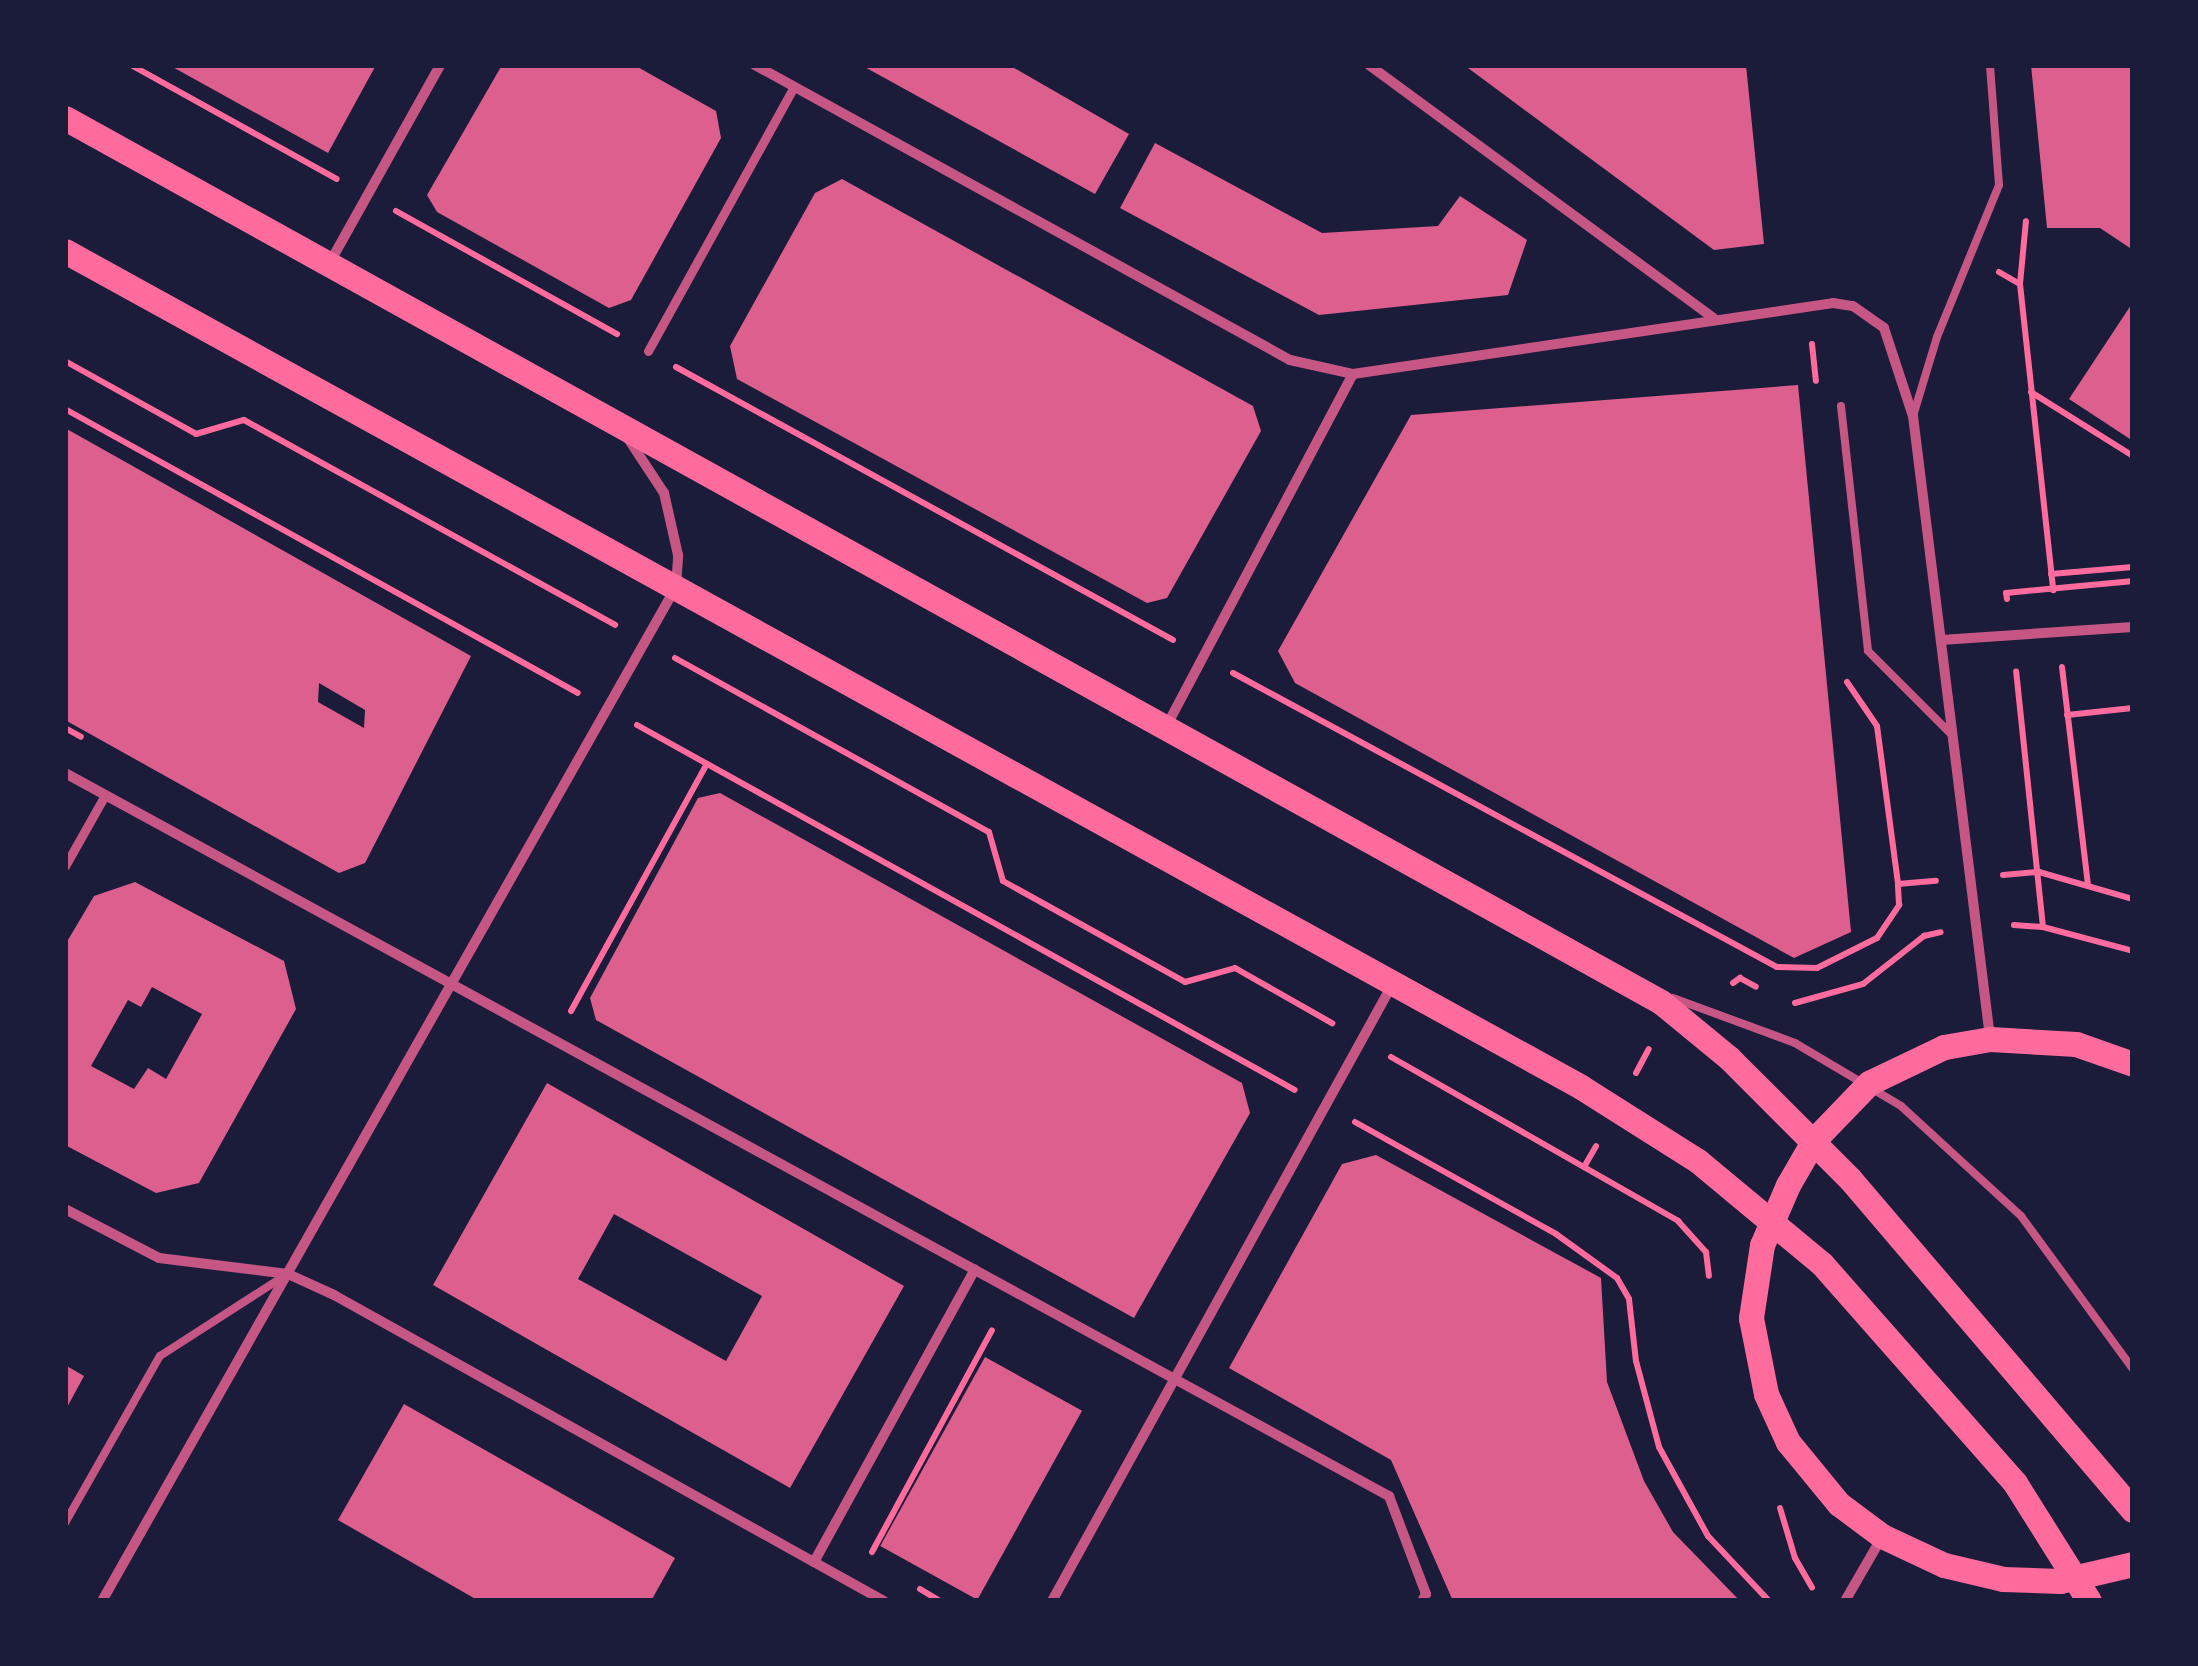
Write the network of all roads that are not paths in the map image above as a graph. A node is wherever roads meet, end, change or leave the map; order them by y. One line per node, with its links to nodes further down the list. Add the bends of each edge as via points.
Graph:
1 (440, 65): 8 (street)
2 (755, 65): 5 (street)
3 (1369, 65): 9 (street)
4 (1990, 65): 13 (lane, via 1999,185)
5 (794, 86): 10 (street); 11 (street, via 1290,360)
6 (65, 118): 8 (main road)
7 (65, 250): 15 (main road)
8 (329, 264): 14 (main road)
9 (1713, 318): 11 (street); 13 (street, via 1833,303 1868,316 1896,350)
10 (648, 351)
11 (1353, 374): 18 (street)
12 (1842, 406): 19 (lane, via 1868,650)
13 (1913, 416): 17 (street)
14 (605, 417): 15 (street, via 649,464 664,493 678,556); 18 (main road)
15 (676, 588): 23 (main road); 24 (street)
16 (2133, 627): 17 (street)
17 (1941, 640): 19 (street)
18 (1166, 727): 25 (main road)
19 (1952, 735): 26 (street)
20 (65, 773): 21 (street)
21 (104, 794): 22 (street); 24 (street)
22 (65, 866)
23 (1393, 983): 31 (main road, via 1616,1108); 35 (street)
24 (452, 984): 32 (street); 33 (street)
25 (1693, 1014): 28 (lane, via 1795,1043); 29 (main road)
26 (1990, 1039): 27 (main road, via 2076,1044); 28 (main road, via 1944,1047)
27 (2133, 1064)
28 (1868, 1084): 29 (main road); 34 (lane, via 1997,1190 2068,1274)
29 (1814, 1140): 31 (main road); 36 (main road)
30 (65, 1209): 33 (street, via 158,1258)
31 (1773, 1218): 38 (main road, via 1752,1292 1753,1342 1766,1394 1804,1464 1839,1504); 41 (main road, via 1822,1264 2016,1483)
32 (975, 1269): 35 (street); 39 (street)
33 (288, 1274): 37 (lane, via 160,1356); 39 (street, via 388,1322); 42 (street)
34 (2133, 1369)
35 (1171, 1377): 44 (street); 45 (street, via 1389,1496 1426,1594)
36 (2133, 1510)
37 (65, 1523)
38 (1882, 1536): 41 (main road, via 1974,1574); 46 (street)
39 (814, 1562): 43 (street)
40 (2133, 1564): 41 (main road)
41 (2084, 1590)
42 (102, 1601)
43 (884, 1601)
44 (1052, 1601)
45 (1422, 1601)
46 (1846, 1601)

